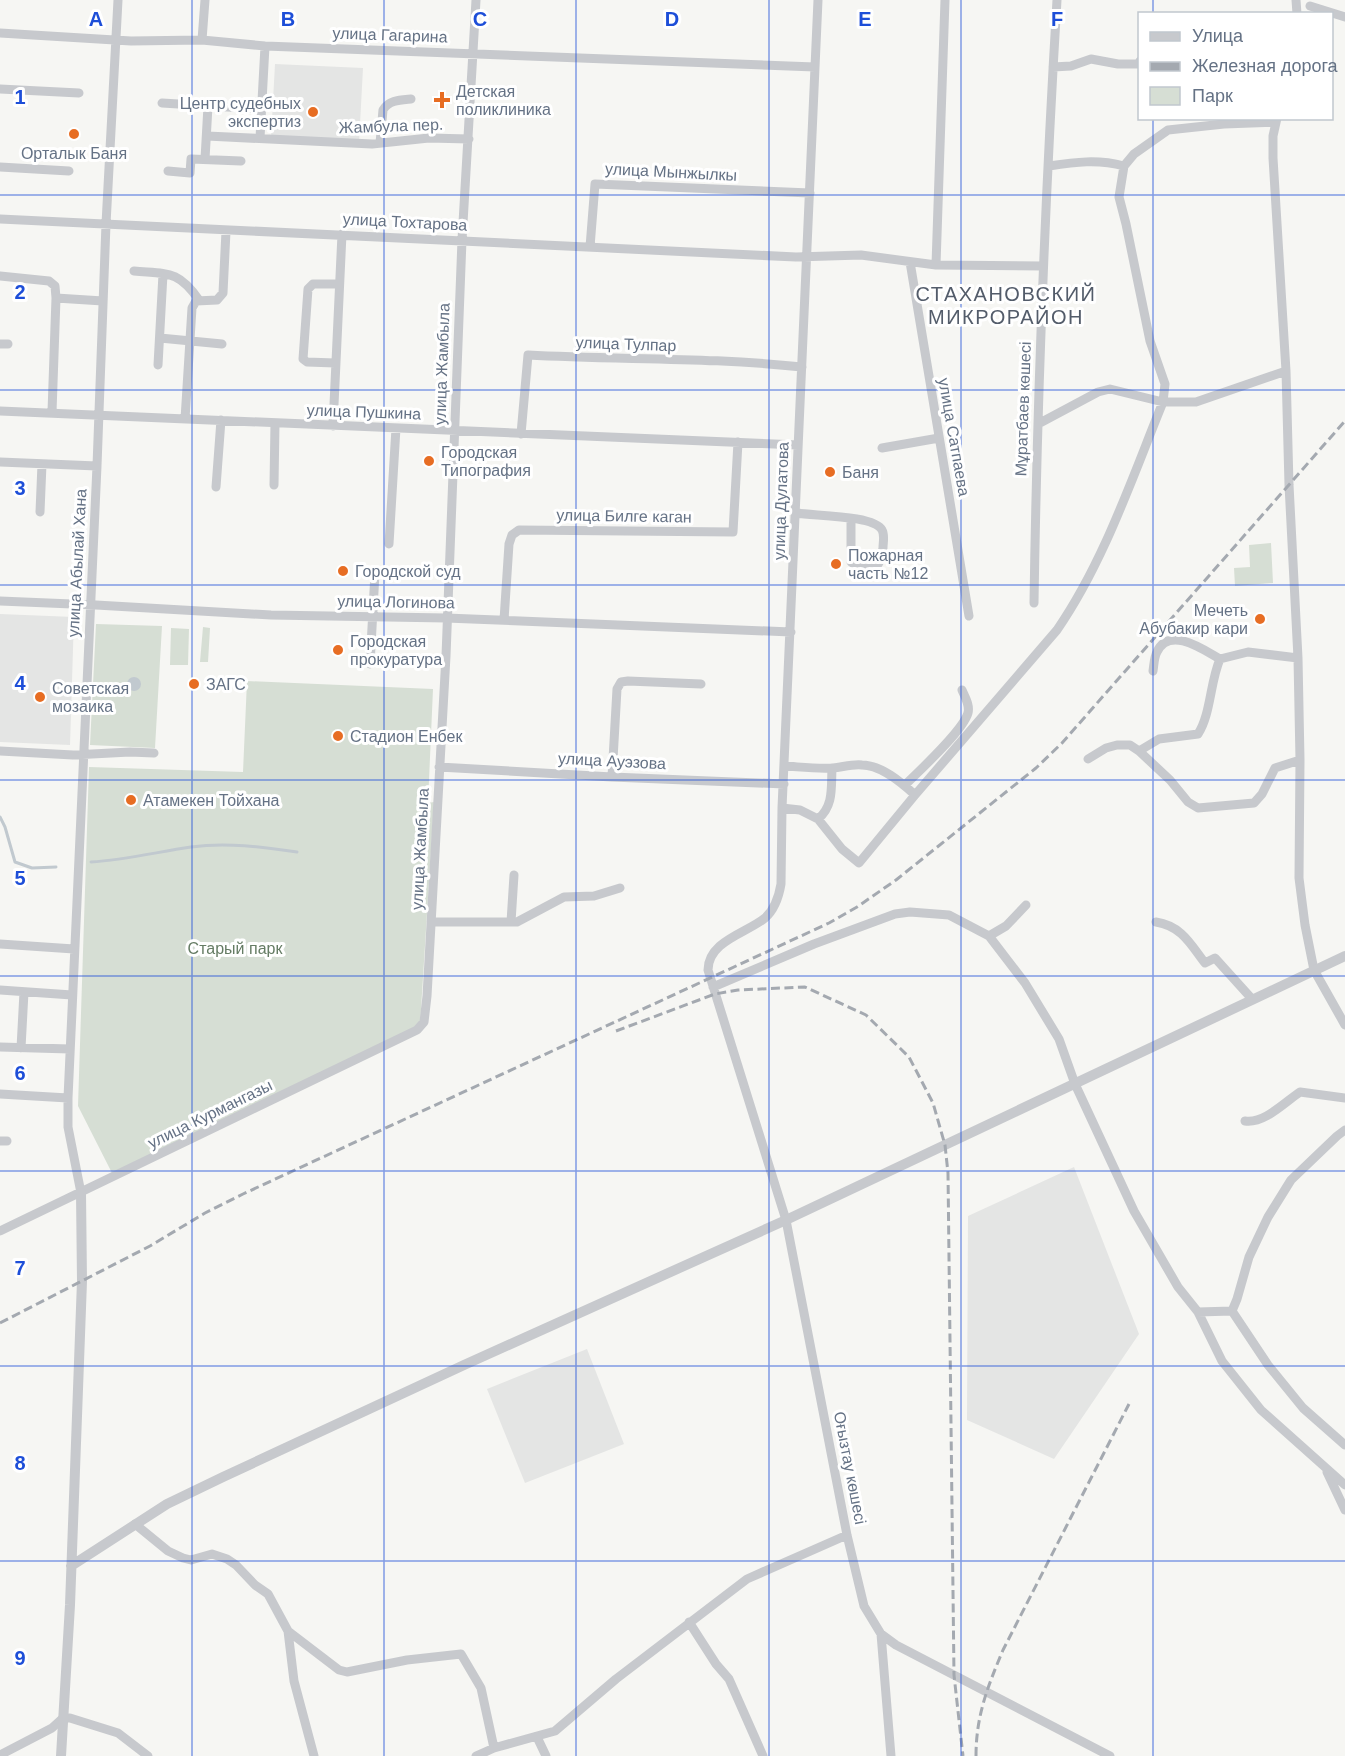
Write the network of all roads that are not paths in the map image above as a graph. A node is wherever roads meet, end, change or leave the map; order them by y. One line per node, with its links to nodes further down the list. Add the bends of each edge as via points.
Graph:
1 (118, 0): 10 (street, улица Абылай Хана)
2 (206, 0): 11 (street)
3 (476, 0): 13 (street, улица Жамбыла)
4 (818, 0): 15 (street, улица Дулатова)
5 (945, 0): 45 (street)
6 (1057, 0): 16 (street, Мұратбаев көшесі)
7 (1310, 6): 8 (street)
8 (1329, 12)
9 (0, 33): 10 (street, улица Гагарина)
10 (116, 40): 11 (street, улица Гагарина); 38 (street, улица Абылай Хана)
11 (202, 40): 12 (street, улица Гагарина)
12 (265, 46): 13 (street, улица Гагарина); 22 (street)
13 (472, 53): 15 (street, улица Гагарина); 27 (street, улица Жамбыла)
14 (1138, 64): 16 (street, via 1091,59)
15 (815, 67): 36 (street, улица Дулатова)
16 (1053, 67): 31 (street, Мұратбаев көшесі)
17 (0, 89): 18 (street)
18 (79, 93)
19 (411, 99): 28 (street, via 388,103 383,110)
20 (162, 103): 21 (street)
21 (208, 106): 22 (street); 25 (street)
22 (262, 109): 26 (street)
23 (1276, 120): 24 (street); 60 (street, via 1273,158)
24 (1223, 121): 32 (street, via 1168,130 1130,157)
25 (207, 136): 26 (street, Жамбула пер.); 29 (street)
26 (260, 138): 28 (street, Жамбула пер.)
27 (469, 139): 28 (street, Жамбула пер.); 41 (street, улица Жамбыла)
28 (380, 143)
29 (206, 159): 30 (street); 35 (street, via 191,159 190,173)
30 (241, 161)
31 (1049, 166): 32 (street, via 1079,161); 46 (street, Мұратбаев көшесі)
32 (1124, 166): 61 (street, via 1119,196 1150,341 1165,384)
33 (0, 167): 34 (street)
34 (69, 171)
35 (168, 171)
36 (810, 193): 42 (street, улица Мынжылкы, via 595,183); 43 (street, улица Дулатова)
37 (0, 219): 38 (street, улица Тохтарова)
38 (106, 224): 39 (street, улица Тохтарова); 53 (street, улица Абылай Хана)
39 (226, 231): 40 (street, улица Тохтарова); 52 (street, via 223,293 217,300)
40 (342, 234): 41 (street, улица Тохтарова); 50 (street)
41 (462, 240): 42 (street, улица Тохтарова); 71 (street, улица Жамбыла)
42 (590, 247): 43 (street, улица Тохтарова)
43 (808, 256): 44 (street, улица Тохтарова, via 861,255); 59 (street, улица Дулатова)
44 (910, 262): 45 (street); 73 (street, улица Сатпаева)
45 (936, 265): 46 (street)
46 (1043, 266): 68 (street, Мұратбаев көшесі)
47 (134, 271): 48 (street)
48 (163, 274): 52 (street, via 187,283); 54 (street)
49 (0, 276): 51 (street, via 52,282)
50 (339, 284): 57 (street); 57 (street, via 313,284 308,289 303,359)
51 (57, 298): 53 (street); 63 (street)
52 (199, 300): 55 (street, via 192,308)
53 (103, 301): 64 (street, улица Абылай Хана)
54 (160, 338): 55 (street); 58 (street)
55 (190, 342): 56 (street); 65 (street)
56 (222, 344)
57 (335, 363): 69 (street)
58 (158, 364)
59 (802, 368): 72 (street, улица Тулпар, via 528,355); 75 (street, улица Дулатова)
60 (1286, 371): 61 (street, via 1207,400); 95 (street)
61 (1163, 402): 68 (street, via 1110,389); 113 (street, via 1075,604)
62 (0, 411): 63 (street, улица Пушкина)
63 (52, 412): 64 (street, улица Пушкина)
64 (98, 414): 65 (street, улица Пушкина); 79 (street, улица Абылай Хана)
65 (185, 419): 66 (street, улица Пушкина)
66 (221, 420): 67 (street, улица Пушкина); 81 (street)
67 (275, 423): 69 (street, улица Пушкина); 80 (street)
68 (1038, 424): 88 (street, Мұратбаев көшесі)
69 (333, 426): 70 (street, улица Пушкина)
70 (396, 428): 71 (street, улица Пушкина); 85 (street)
71 (454, 431): 72 (street, улица Пушкина); 92 (street, улица Жамбыла)
72 (521, 434): 74 (street, улица Пушкина)
73 (939, 438): 76 (street); 91 (street, улица Сатпаева)
74 (738, 442): 75 (street, улица Пушкина); 93 (street, улица Билге каган, via 733,532 519,530 509,544)
75 (798, 445): 83 (street, улица Дулатова)
76 (882, 448)
77 (0, 462): 78 (street)
78 (42, 464): 79 (street); 82 (street)
79 (97, 466): 89 (street, улица Абылай Хана)
80 (274, 485)
81 (216, 487)
82 (40, 512)
83 (796, 513): 84 (street); 94 (street, улица Дулатова)
84 (851, 519): 84 (street, via 876,524 883,531 880,561 874,568 860,568 851,562)
85 (389, 544)
86 (375, 573): 90 (street)
87 (0, 602): 89 (street, улица Логинова)
88 (1035, 603)
89 (90, 606): 90 (street, улица Логинова); 104 (street, улица Абылай Хана)
90 (374, 616): 92 (street, улица Логинова); 97 (street)
91 (969, 616)
92 (446, 618): 93 (street, улица Логинова); 108 (street, улица Жамбыла)
93 (504, 620): 94 (street, улица Логинова)
94 (791, 632): 107 (street, улица Дулатова)
95 (1298, 658): 96 (street, via 1248,652); 106 (street)
96 (1220, 659): 98 (street, via 1193,643 1171,641 1157,650); 102 (street, via 1198,734 1159,739)
97 (370, 664)
98 (1153, 671)
99 (701, 684): 110 (street, via 621,682 617,689)
100 (962, 690): 112 (street, via 968,714 937,754)
101 (0, 751): 104 (street)
102 (1139, 751): 105 (street, via 1117,744); 106 (street, via 1198,808 1251,805 1262,794 1275,768)
103 (154, 753): 104 (street)
104 (82, 754): 124 (street, улица Абылай Хана)
105 (1088, 759)
106 (1300, 760): 127 (street, via 1299,878)
107 (785, 766): 109 (street); 111 (street, улица Дулатова)
108 (439, 767): 110 (street, улица Ауэзова); 119 (street, улица Жамбыла)
109 (832, 768): 112 (street, via 876,767); 115 (street, via 828,809)
110 (612, 777): 111 (street, улица Ауэзова)
111 (784, 784): 114 (street, улица Дулатова)
112 (905, 785): 113 (street)
113 (915, 795): 115 (street, via 859,863)
114 (782, 808): 115 (street, via 800,810); 126 (street, улица Дулатова, via 779,895 768,915 722,944)
115 (818, 819)
116 (514, 875): 120 (street)
117 (620, 888): 120 (street, via 594,896 564,897)
118 (1026, 905): 122 (street, via 1006,927)
119 (431, 922): 120 (street); 133 (street, улица Жамбыла)
120 (511, 922)
121 (1156, 922): 132 (street, via 1186,936 1205,963 1215,958)
122 (989, 936): 128 (street, via 949,915 895,914); 138 (street, via 1059,1040)
123 (0, 944): 124 (street)
124 (74, 950): 131 (street, улица Абылай Хана)
125 (1345, 956): 127 (street)
126 (708, 970): 128 (street, Оғызтау көшесі)
127 (1314, 970): 132 (street); 134 (street)
128 (713, 987): 145 (street, Оғызтау көшесі)
129 (0, 990): 130 (street)
130 (24, 993): 131 (street); 136 (street)
131 (72, 995): 137 (street, улица Абылай Хана)
132 (1252, 999): 138 (street)
133 (426, 1016): 144 (street, улица Курмангазы, via 417,1030)
134 (1345, 1025)
135 (0, 1047): 136 (street)
136 (21, 1048): 137 (street)
137 (70, 1049): 140 (street, улица Абылай Хана)
138 (1075, 1084): 145 (street); 148 (street, via 1134,1211 1178,1287)
139 (0, 1094): 140 (street)
140 (68, 1098): 144 (street, улица Абылай Хана, via 68,1127)
141 (1345, 1098): 142 (street, via 1300,1092 1268,1114)
142 (1245, 1121)
143 (1345, 1130): 147 (street, via 1291,1180 1279,1198 1249,1257)
144 (81, 1193): 146 (street, улица Курмангазы); 155 (street, via 82,1281)
145 (786, 1220): 153 (street, via 319,1432 167,1504); 154 (street, Оғызтау көшесі)
146 (0, 1231)
147 (1232, 1311): 148 (street); 149 (street, via 1303,1408)
148 (1198, 1312): 150 (street, via 1222,1361 1255,1402)
149 (1345, 1445)
150 (1324, 1467): 151 (street); 152 (street)
151 (1345, 1485)
152 (1345, 1510)
153 (135, 1524): 155 (street); 157 (street, via 183,1558 216,1554 227,1558 268,1594)
154 (847, 1535): 156 (street, via 747,1579); 158 (street, Оғызтау көшесі, via 864,1606)
155 (71, 1566): 159 (street)
156 (689, 1622): 160 (street, via 555,1731); 168 (street, via 729,1679)
157 (288, 1631): 161 (street, via 347,1672 461,1654 481,1688); 165 (street, via 294,1681)
158 (881, 1634): 169 (street); 170 (street, Оғызтау көшесі)
159 (63, 1718): 162 (street, via 52,1728); 163 (street); 164 (street, via 118,1733)
160 (537, 1737): 161 (street); 167 (street)
161 (494, 1748): 166 (street)
162 (0, 1755)
163 (60, 1756)
164 (148, 1756)
165 (314, 1756)
166 (476, 1756)
167 (546, 1756)
168 (763, 1756)
169 (891, 1756)
170 (1110, 1756)

